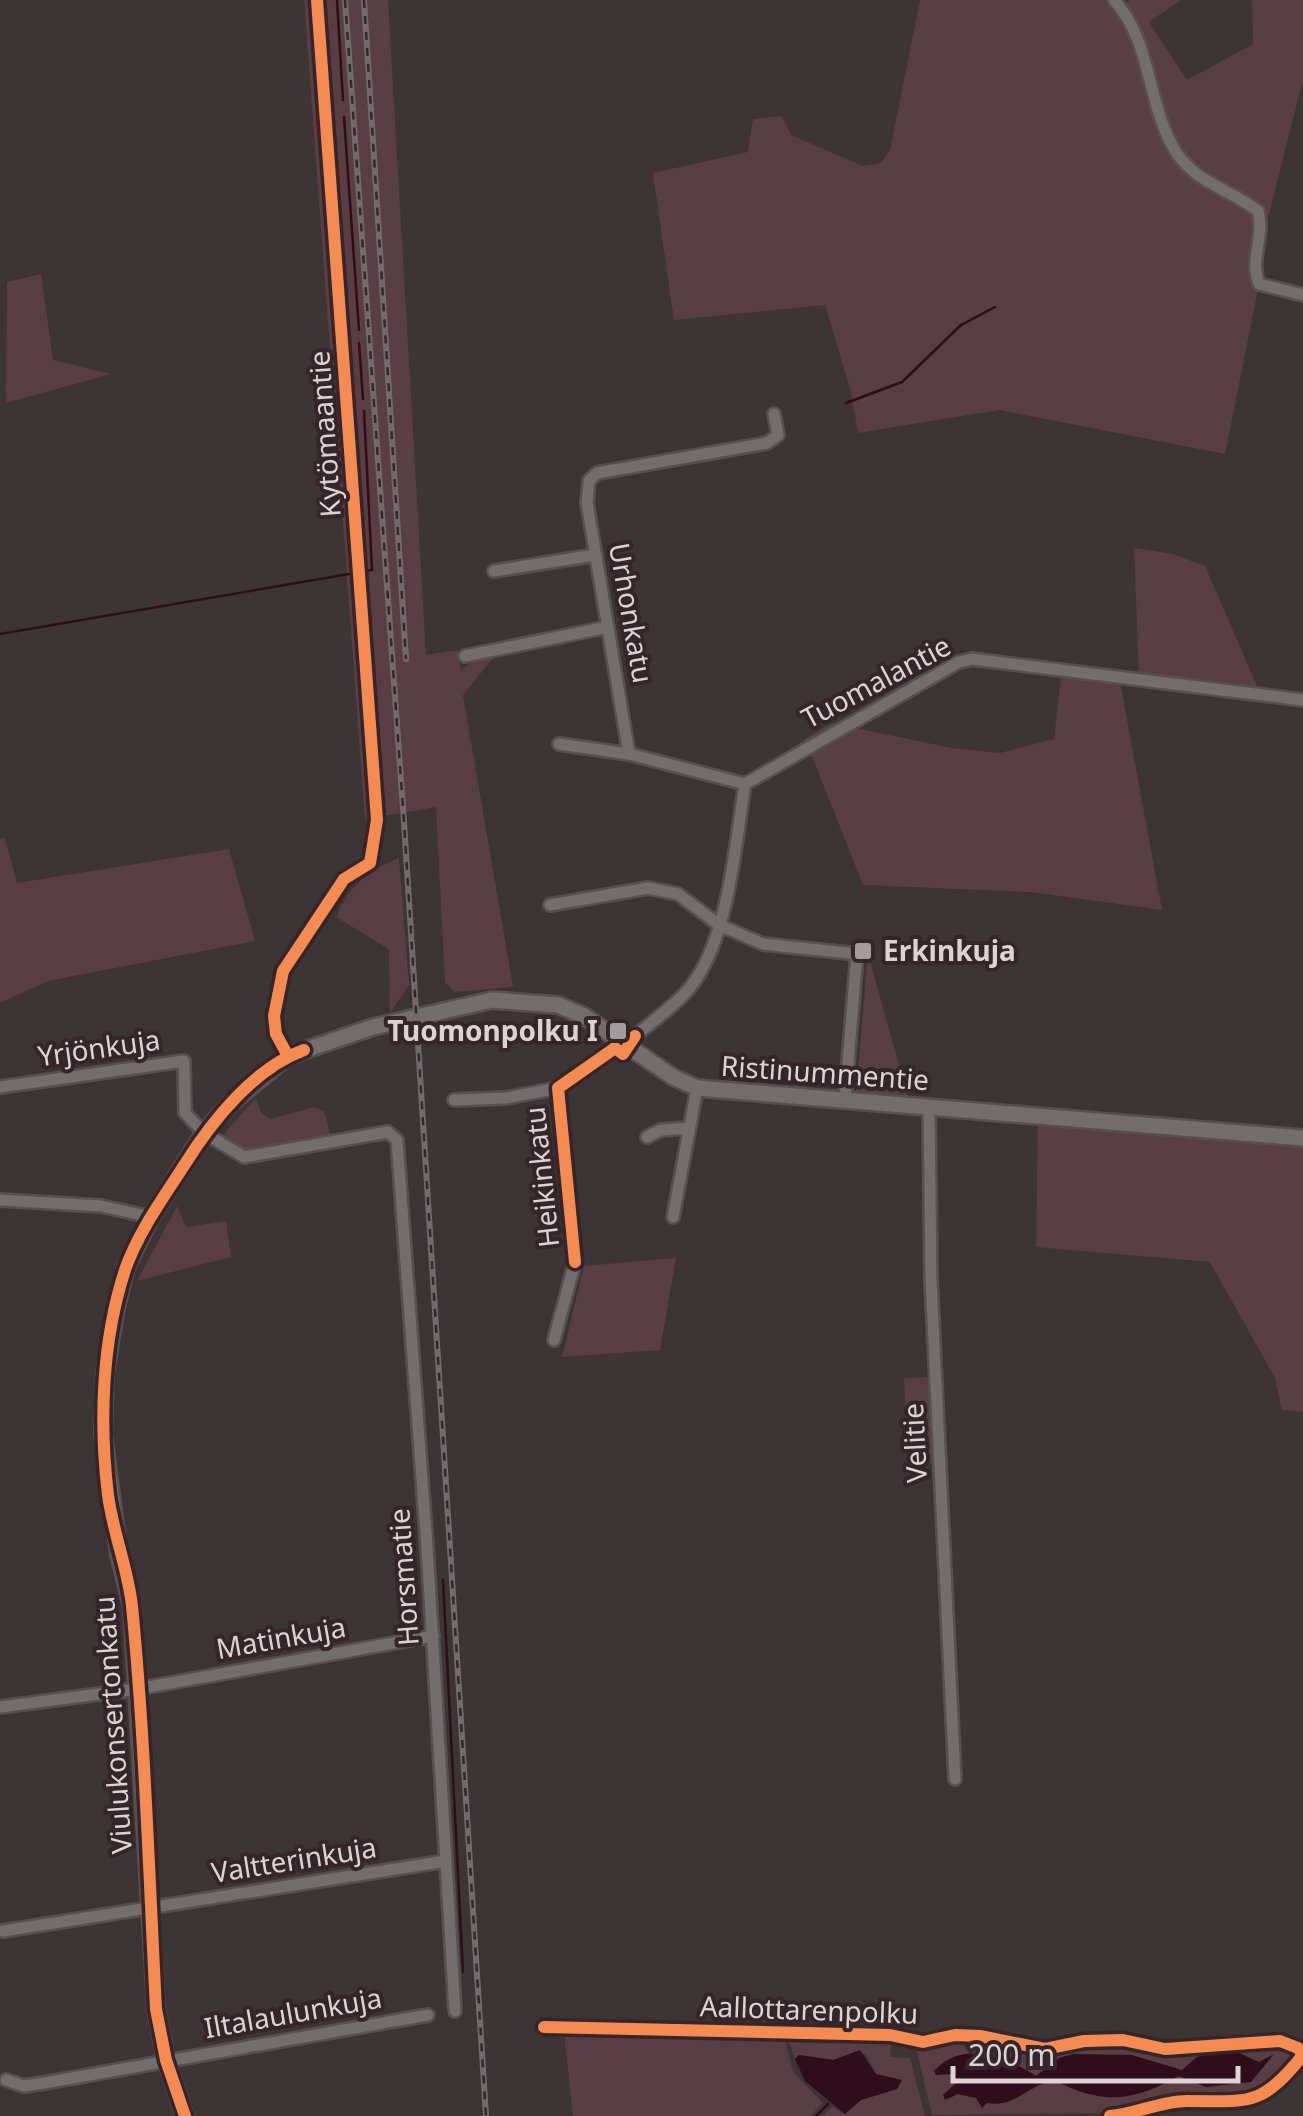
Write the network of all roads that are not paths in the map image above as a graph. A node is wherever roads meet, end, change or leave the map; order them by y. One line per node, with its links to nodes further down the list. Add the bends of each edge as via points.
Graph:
1 (317, 0): 16 (street, Kytömaantie, via 377,820 370,864 344,879 284,970 274,1016)
2 (1114, 0): 3 (street, via 1132,22 1176,152 1214,188 1258,211 1259,284)
3 (1303, 295)
4 (774, 414): 5 (street, Urhonkatu, via 778,435 767,443 597,473 586,494)
5 (595, 556): 6 (street); 7 (street, Urhonkatu)
6 (494, 571)
7 (608, 627): 8 (street); 11 (street, Urhonkatu)
8 (465, 656)
9 (1303, 700): 12 (street, Tuomalantie, via 972,659)
10 (559, 744): 11 (street)
11 (629, 754): 12 (street)
12 (745, 784): 14 (street)
13 (550, 905): 14 (street, via 648,888 678,894)
14 (719, 926): 15 (street, via 690,988); 20 (street, via 763,944 856,954)
15 (628, 1038): 16 (street, Ristinummentie, via 558,1005 492,1000 373,1027); 18 (street); 19 (street, Ristinummentie, via 673,1078)
16 (288, 1056): 24 (street, Ristinummentie)
17 (0, 1087): 24 (street, Yrjönkuja, via 184,1062 184,1113)
18 (558, 1088): 21 (street); 30 (street, Heikinkatu, via 575,1262)
19 (697, 1088): 20 (street, Ristinummentie); 23 (street)
20 (846, 1099): 22 (street, Ristinummentie)
21 (454, 1100)
22 (929, 1106): 26 (street, Ristinummentie); 34 (street, Velitie)
23 (688, 1128): 25 (street); 29 (street)
24 (204, 1133): 28 (street, Ristinummentie); 31 (street, Horsmatie, via 244,1157 388,1132 397,1140)
25 (646, 1137)
26 (1303, 1138)
27 (0, 1200): 28 (street, via 101,1206)
28 (151, 1217): 32 (street, Viulukonsertonkatu, via 126,1267 116,1308 103,1433 118,1555 130,1589)
29 (673, 1217)
30 (554, 1340)
31 (433, 1636): 32 (street, Matinkuja); 35 (street, Horsmatie)
32 (137, 1689): 33 (street, Matinkuja); 36 (street, Viulukonsertonkatu)
33 (0, 1707)
34 (956, 1778)
35 (446, 1861): 36 (street, Valtterinkuja); 38 (street, Horsmatie)
36 (150, 1909): 37 (street, Valtterinkuja); 40 (street, Viulukonsertonkatu)
37 (4, 1930)
38 (454, 2011)
39 (428, 2015): 40 (street, Iltalaulunkuja)
40 (166, 2060): 41 (street, Iltalaulunkuja, via 24,2086); 42 (street, Viulukonsertonkatu)
41 (6, 2080)
42 (185, 2116)

